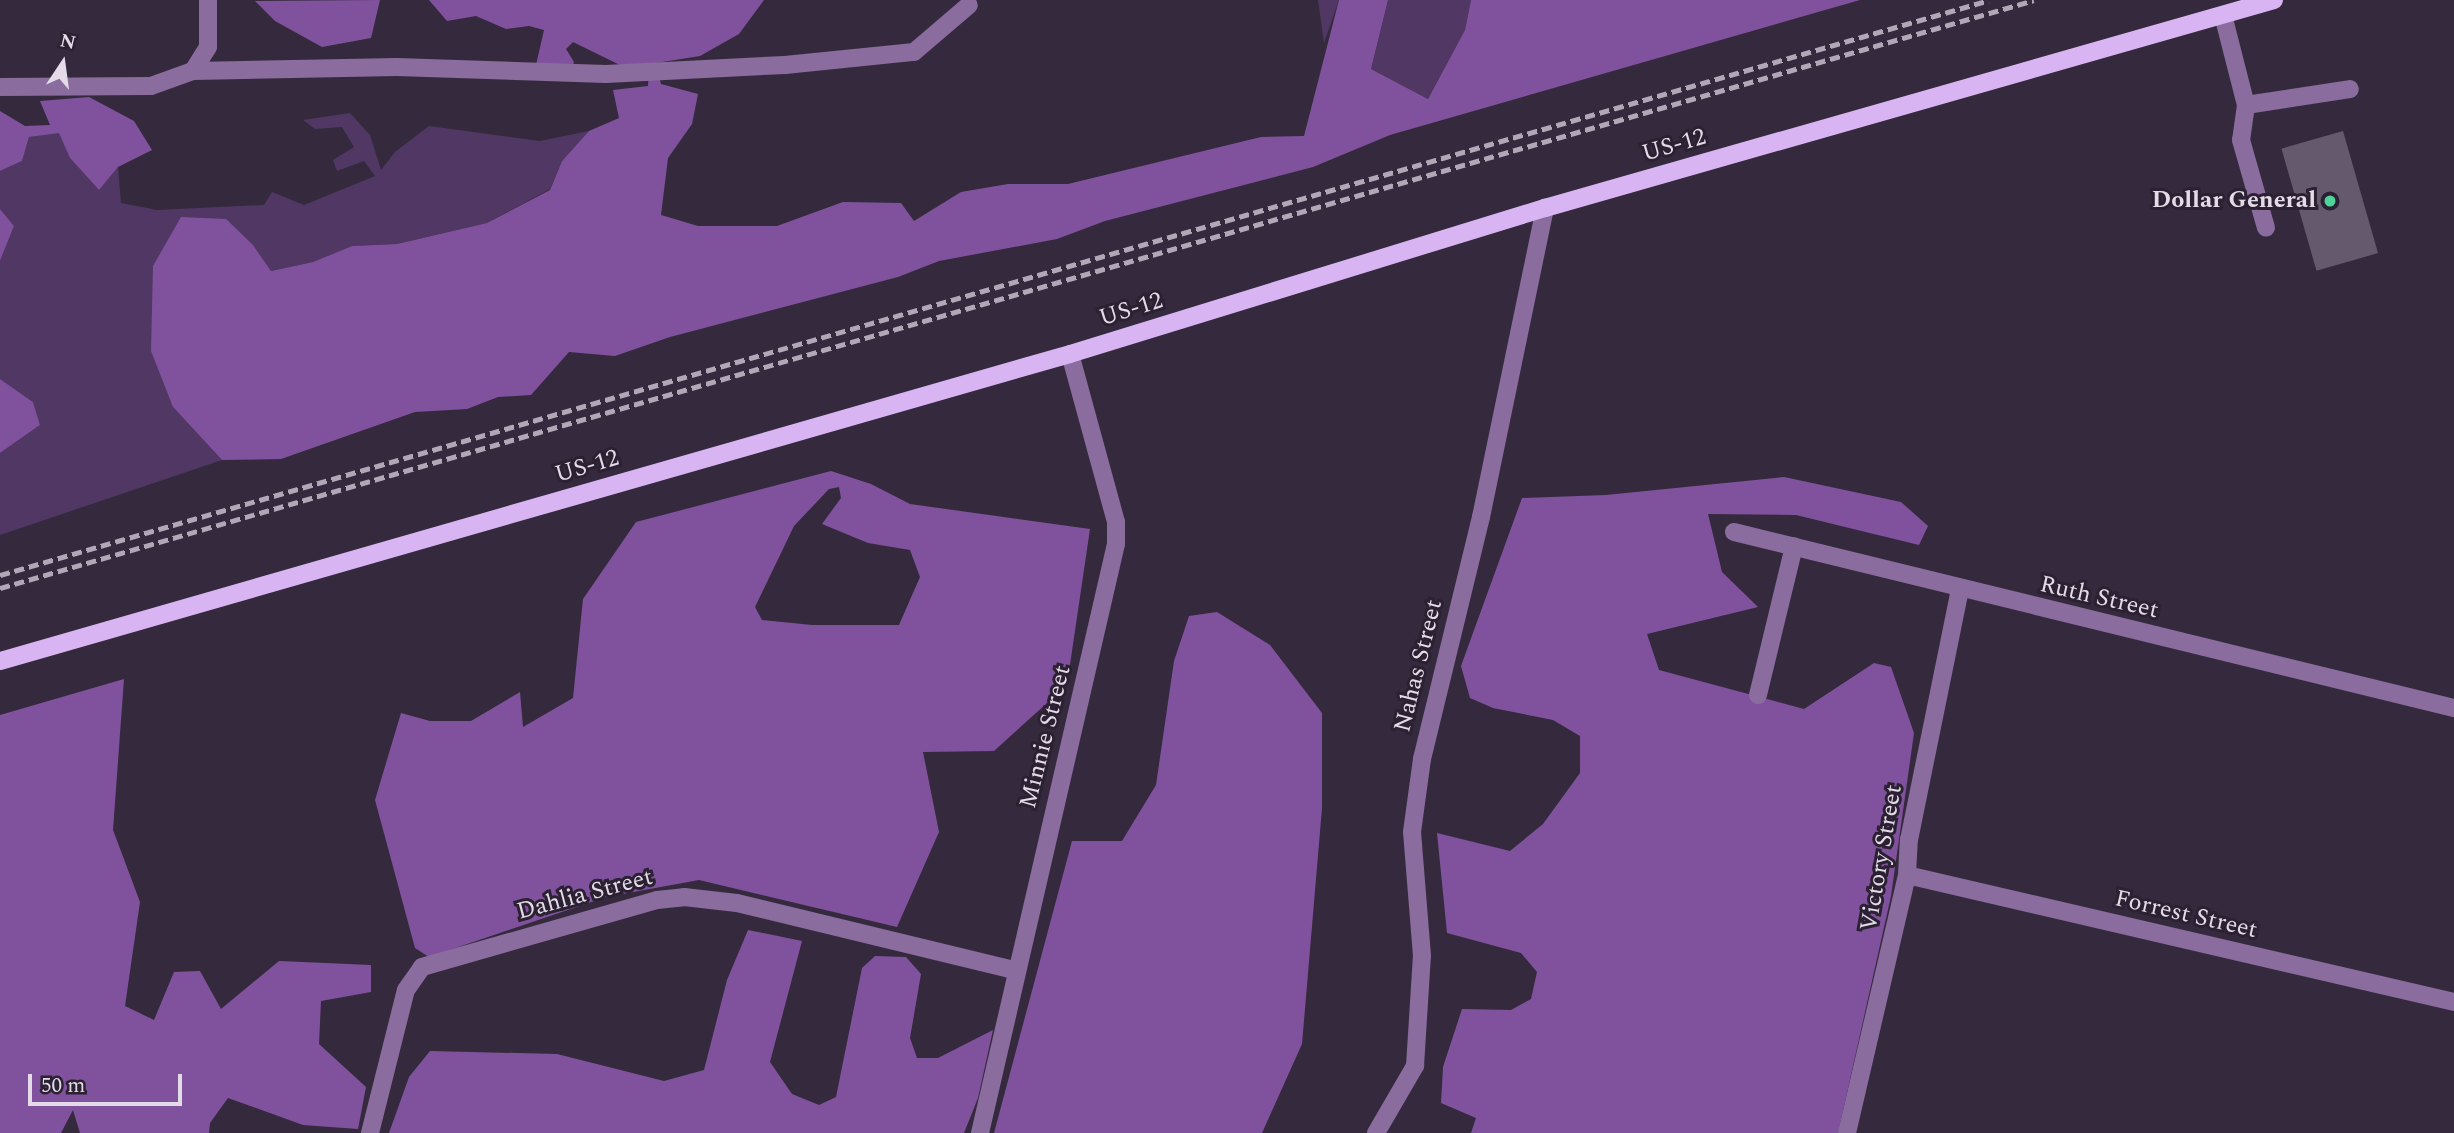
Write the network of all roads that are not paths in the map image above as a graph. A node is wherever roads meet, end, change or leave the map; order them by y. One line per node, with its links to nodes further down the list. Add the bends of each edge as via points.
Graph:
1 (208, 0): 5 (street, via 208,47)
2 (2274, 0): 4 (main road, US-12)
3 (969, 5): 5 (street, via 914,52 785,65 607,74 397,67)
4 (2222, 15): 8 (street); 9 (main road, US-12)
5 (192, 71): 6 (street, via 151,86)
6 (0, 87)
7 (2350, 89): 8 (street)
8 (2246, 105): 10 (street, via 2241,140)
9 (1545, 208): 11 (main road, US-12); 23 (street, Nahas Street, via 1481,517 1422,759 1412,832 1422,956 1415,1066)
10 (2266, 229)
11 (1070, 354): 15 (main road, US-12); 19 (street, Minnie Street, via 1116,522 1116,544)
12 (1734, 532): 13 (street, Ruth Street)
13 (1794, 546): 14 (street, Ruth Street); 16 (street)
14 (1960, 590): 17 (street, Ruth Street); 18 (street, Victory Street, via 1909,840)
15 (0, 661)
16 (1758, 695)
17 (2454, 708)
18 (1907, 875): 20 (street, Forrest Street); 24 (street, Victory Street)
19 (1014, 970): 21 (street, Dahlia Street, via 737,903 684,897 657,900 422,967 406,990); 22 (street, Minnie Street)
20 (2454, 1002)
21 (370, 1133)
22 (980, 1133)
23 (1376, 1133)
24 (1847, 1133)

